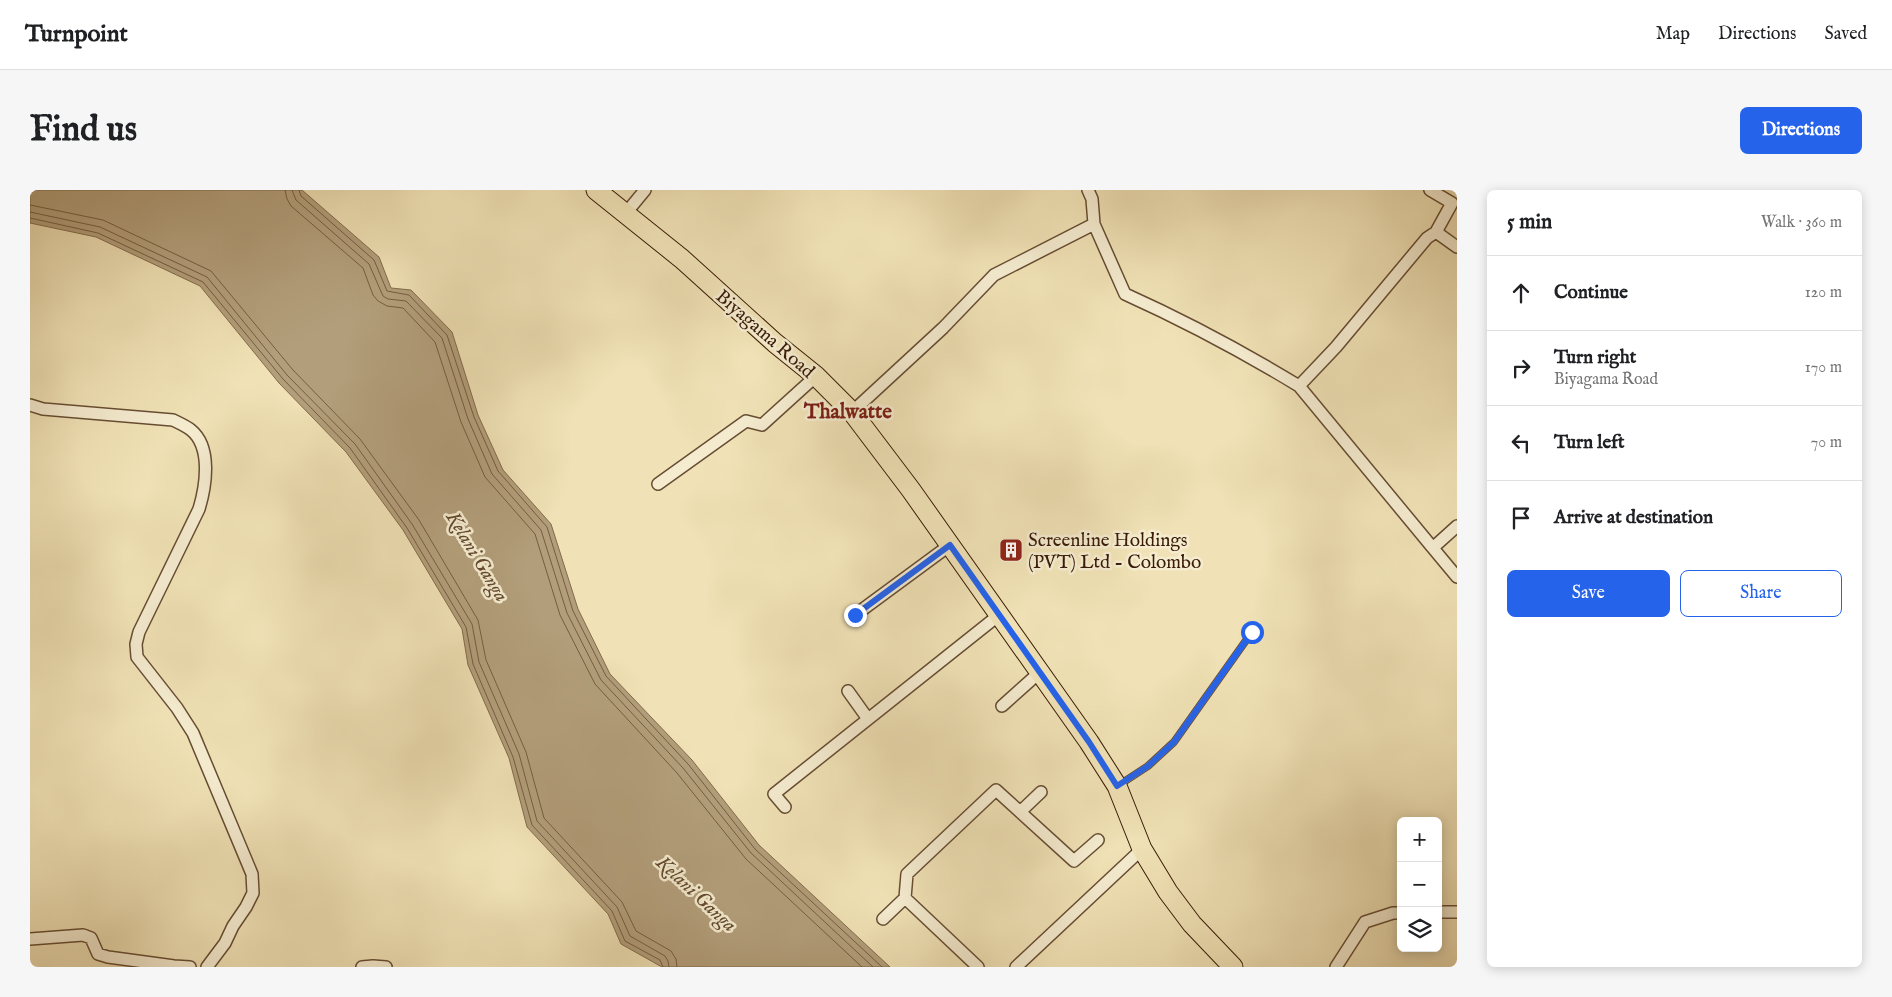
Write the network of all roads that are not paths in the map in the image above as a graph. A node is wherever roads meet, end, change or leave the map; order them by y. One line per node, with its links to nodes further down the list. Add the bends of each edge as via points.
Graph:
1 (596, 190): 5 (main road, Biyagama Road)
2 (645, 190): 5 (street)
3 (1088, 190): 6 (street, via 1092,198)
4 (1430, 190): 7 (street, via 1452,204)
5 (626, 212): 9 (main road, Biyagama Road)
6 (1094, 224): 10 (street, via 1125,294 1182,320); 12 (street, via 994,275 943,328)
7 (1436, 232): 8 (street); 10 (street, via 1427,238)
8 (1457, 247)
9 (816, 376): 12 (main road, Biyagama Road); 13 (street, via 762,425 746,421)
10 (1299, 386): 16 (street)
11 (30, 405): 38 (street, via 43,409 173,420 191,430 202,446 204,492 136,644 137,657 193,733 252,874 253,892 246,907)
12 (852, 412): 15 (main road, Biyagama Road)
13 (658, 484)
14 (1457, 526): 16 (street)
15 (950, 545): 18 (street); 19 (main road, Biyagama Road)
16 (1432, 546): 17 (street)
17 (1457, 577)
18 (855, 615)
19 (999, 615): 21 (main road, Biyagama Road); 24 (street)
20 (1252, 632): 25 (lane, via 1174,742 1148,766)
21 (1040, 672): 23 (street); 25 (main road, Biyagama Road)
22 (848, 691): 24 (street)
23 (1002, 706)
24 (868, 719): 27 (street, via 774,794)
25 (1117, 786): 30 (main road, Biyagama Road)
26 (1041, 792): 28 (street)
27 (785, 807)
28 (1020, 812): 29 (street, via 1074,861); 31 (street, via 996,790 907,874)
29 (1098, 840)
30 (1142, 848): 42 (street); 43 (main road, Biyagama Road, via 1192,924)
31 (905, 898): 35 (street); 41 (street)
32 (1442, 912): 33 (street)
33 (1457, 912)
34 (1397, 913): 44 (street, via 1365,922)
35 (883, 919)
36 (30, 939): 37 (street, via 83,935 91,938 98,954 108,957)
37 (190, 967)
38 (207, 967)
39 (362, 967): 40 (street)
40 (386, 967)
41 (978, 967)
42 (1016, 967)
43 (1233, 967)
44 (1336, 967)

